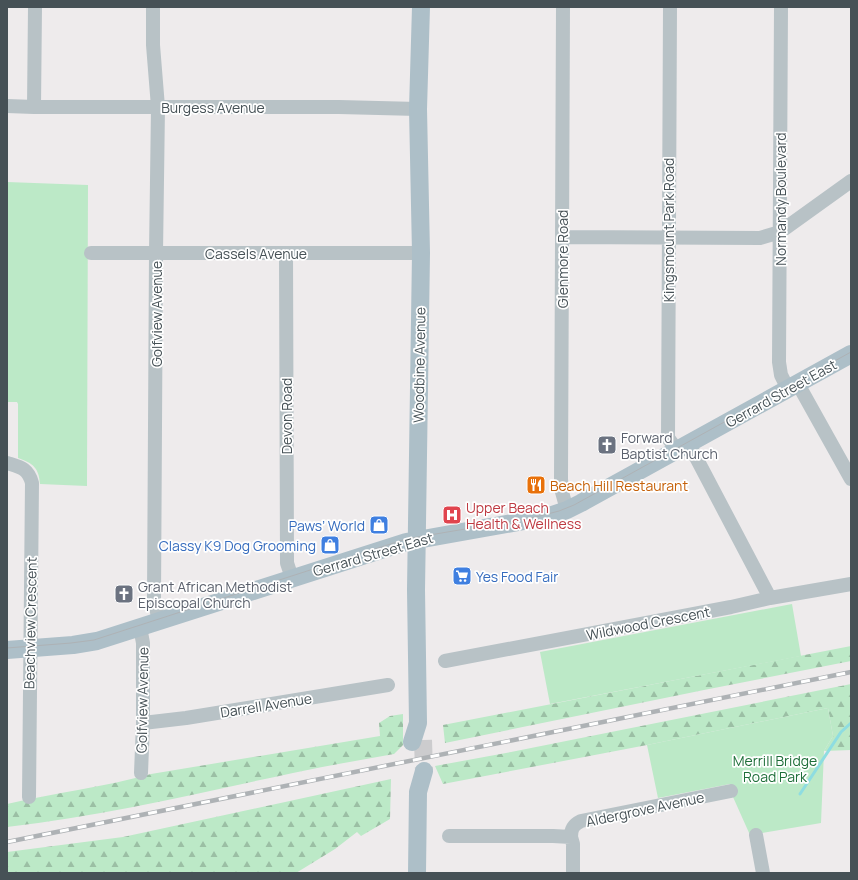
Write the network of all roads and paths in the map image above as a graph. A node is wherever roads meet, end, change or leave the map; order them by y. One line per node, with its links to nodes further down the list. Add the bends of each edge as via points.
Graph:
1 (35, 7): 8 (street)
2 (153, 7): 9 (street, Golfview Avenue)
3 (420, 7): 10 (main road, Woodbine Avenue)
4 (563, 7): 13 (street, Glenmore Road)
5 (670, 7): 14 (street, Kingsmount Park Road)
6 (781, 7): 12 (street, Normandy Boulevard)
7 (7, 106): 8 (street, Burgess Avenue)
8 (34, 107): 9 (street, Burgess Avenue)
9 (158, 107): 10 (street, Burgess Avenue); 16 (street, Golfview Avenue)
10 (418, 109): 18 (main road, Woodbine Avenue)
11 (851, 181): 12 (street)
12 (780, 232): 14 (street, via 760,238); 20 (street, Normandy Boulevard, via 779,366 781,375)
13 (562, 237): 14 (street); 24 (street, Glenmore Road, via 561,479)
14 (668, 237): 21 (street, Kingsmount Park Road, via 668,438)
15 (91, 253): 16 (street, Cassels Avenue)
16 (156, 253): 17 (street, Cassels Avenue); 29 (street, Golfview Avenue, via 154,598)
17 (286, 253): 18 (street, Cassels Avenue); 26 (street, Devon Road, via 287,563)
18 (421, 253): 25 (main road, Woodbine Avenue)
19 (851, 354): 20 (main road, Gerrard Street East)
20 (793, 386): 21 (main road, Gerrard Street East); 23 (street, Normandy Boulevard)
21 (683, 447): 24 (main road, Gerrard Street East); 28 (street, Kingsmount Park Road)
22 (7, 463): 31 (street, Beachview Crescent, via 24,469 30,475 32,483)
23 (851, 478)
24 (567, 510): 25 (main road, Gerrard Street East, via 535,520)
25 (417, 539): 26 (main road, Gerrard Street East); 36 (main road, Woodbine Avenue)
26 (292, 578): 29 (main road, Gerrard Street East)
27 (851, 584): 28 (street, Wildwood Crescent)
28 (770, 598): 33 (street, Wildwood Crescent)
29 (159, 621): 30 (main road, Gerrard Street East)
30 (140, 627): 31 (main road, Gerrard Street East, via 84,644); 35 (street, Golfview Avenue, via 143,643)
31 (30, 648): 32 (main road, Gerrard Street East); 40 (street, Beachview Crescent)
32 (7, 650)
33 (445, 661)
34 (388, 685): 35 (street, Darrell Avenue)
35 (143, 723): 38 (street, Golfview Avenue)
36 (418, 741)
37 (418, 772): 44 (main road)
38 (141, 773)
39 (730, 791): 43 (street, Aldergrove Avenue, via 581,821 573,827)
40 (29, 797)
41 (756, 835): 46 (street)
42 (449, 836): 43 (street, Aldergrove Avenue)
43 (571, 837): 45 (street)
44 (417, 873)
45 (573, 873)
46 (764, 873)

